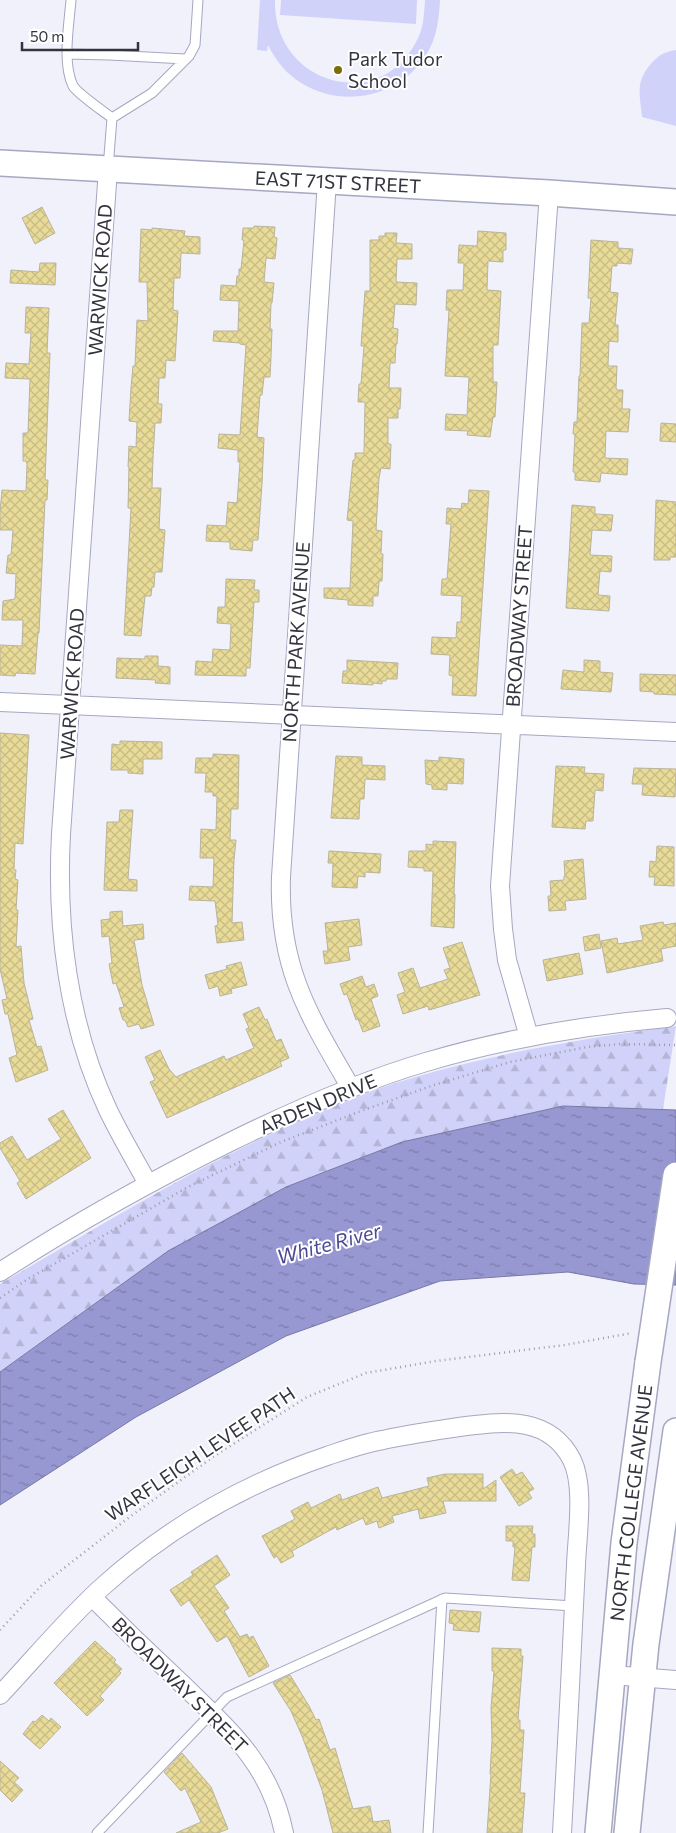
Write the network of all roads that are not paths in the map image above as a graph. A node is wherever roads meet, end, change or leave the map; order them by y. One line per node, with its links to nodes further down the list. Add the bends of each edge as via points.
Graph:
1 (71, 0): 3 (lane)
2 (198, 0): 4 (lane, via 196,45)
3 (67, 54): 4 (lane); 5 (lane, via 68,71 74,87)
4 (185, 59): 5 (lane, via 152,93)
5 (112, 118): 7 (lane)
6 (0, 163): 7 (main road, EAST 71ST STREET)
7 (108, 168): 8 (main road, EAST 71ST STREET); 12 (street, WARWICK ROAD)
8 (327, 181): 9 (main road, EAST 71ST STREET); 13 (street, NORTH PARK AVENUE)
9 (550, 193): 10 (main road, EAST 71ST STREET); 14 (street, BROADWAY STREET)
10 (676, 202)
11 (0, 702): 12 (street)
12 (70, 706): 13 (street); 20 (street, WARWICK ROAD, via 59,870 62,928 70,985 92,1070 108,1110)
13 (292, 715): 14 (street); 18 (street, NORTH PARK AVENUE, via 281,878 280,907 284,935 304,1006)
14 (512, 725): 15 (street); 17 (street, BROADWAY STREET, via 501,907 510,974)
15 (676, 732)
16 (667, 1018): 17 (street, ARDEN DRIVE, via 601,1024)
17 (529, 1037): 18 (street, ARDEN DRIVE, via 425,1062)
18 (351, 1088): 20 (street, ARDEN DRIVE, via 281,1118)
19 (676, 1175): 26 (main road, NORTH COLLEGE AVENUE, bridge, via 624,1543)
20 (148, 1184): 21 (street, ARDEN DRIVE)
21 (0, 1272)
22 (676, 1430): 27 (main road, NORTH COLLEGE AVENUE)
23 (92, 1597): 25 (street, via 183,1525 271,1477 381,1440 439,1429 509,1423 529,1424 552,1436 567,1452 575,1468 579,1495); 29 (street); 30 (street, BROADWAY STREET)
24 (442, 1600): 25 (lane); 30 (lane, via 227,1697); 33 (lane)
25 (574, 1606): 34 (street)
26 (612, 1674): 27 (street); 35 (main road, NORTH COLLEGE AVENUE)
27 (642, 1678): 28 (street); 36 (main road, NORTH COLLEGE AVENUE)
28 (676, 1680)
29 (0, 1696)
30 (212, 1714): 31 (lane); 32 (street, BROADWAY STREET, via 240,1742 258,1768 276,1806)
31 (97, 1833)
32 (284, 1833)
33 (428, 1833)
34 (562, 1833)
35 (598, 1833)
36 (627, 1833)

